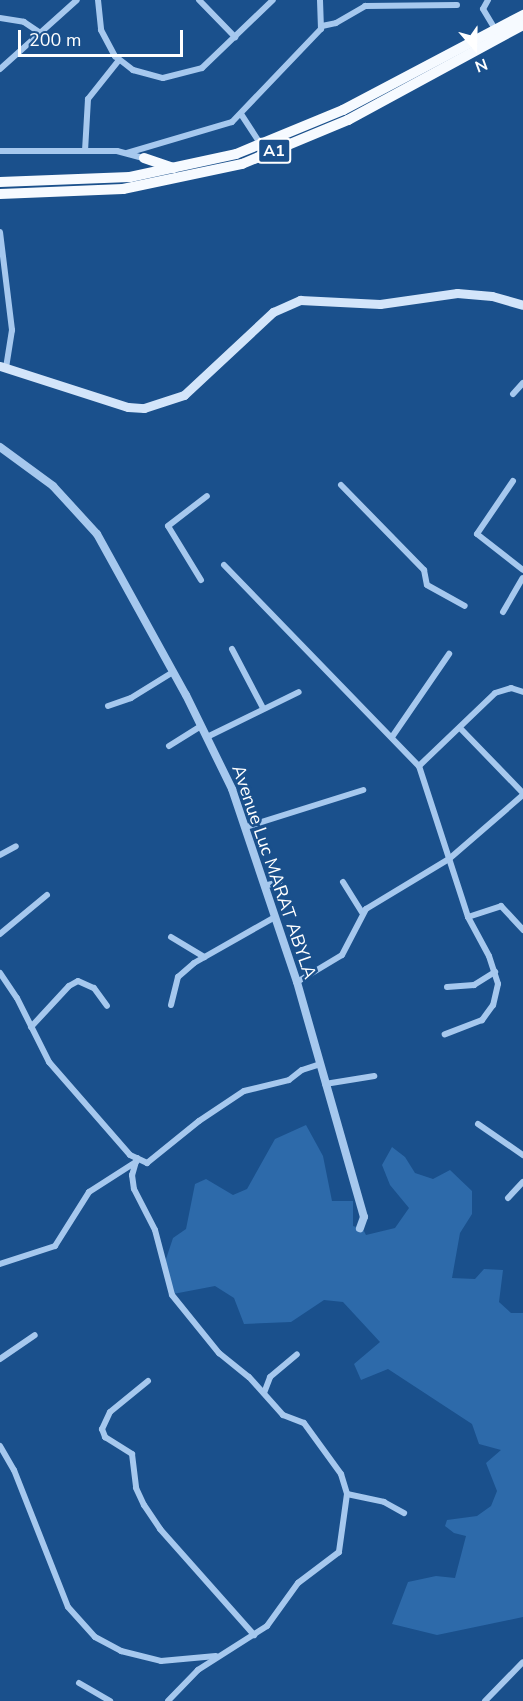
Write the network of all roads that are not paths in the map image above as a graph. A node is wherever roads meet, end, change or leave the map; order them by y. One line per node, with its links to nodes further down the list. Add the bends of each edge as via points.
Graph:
1 (77, 0): 13 (street)
2 (98, 0): 15 (street, via 103,36)
3 (199, 0): 14 (street)
4 (273, 0): 14 (street)
5 (320, 0): 11 (street)
6 (488, 0): 12 (street, via 483,9)
7 (457, 5): 11 (street, via 365,6 336,23)
8 (523, 15): 12 (highway, A1)
9 (0, 18): 13 (street, via 24,22)
10 (523, 25): 26 (highway, A1, via 348,120 242,164 123,189)
11 (322, 26): 17 (street)
12 (495, 29): 18 (highway, A1, via 343,110)
13 (42, 34): 16 (street)
14 (235, 37): 15 (street, via 202,68 182,76 145,75)
15 (119, 60): 20 (street, via 88,99)
16 (0, 69)
17 (241, 114): 18 (street); 21 (street, via 219,128)
18 (261, 145): 23 (highway, A1)
19 (0, 150): 20 (street)
20 (85, 151): 21 (street)
21 (127, 153): 22 (street)
22 (144, 158): 23 (highway); 24 (highway, via 149,165)
23 (177, 169): 24 (highway, A1)
24 (141, 175): 25 (highway, A1)
25 (0, 182)
26 (0, 194)
27 (0, 232): 29 (street, via 12,330)
28 (523, 305): 29 (main road, via 492,296 457,293 380,304 300,300 273,312 199,385 174,401 150,407 128,407)
29 (3, 367)
30 (523, 383): 31 (street)
31 (513, 394)
32 (0, 447): 44 (street, Avenue Luc MARAT ABYLA, via 53,486 89,523)
33 (513, 481): 37 (street, via 477,534)
34 (341, 485): 40 (street, via 424,570 427,585)
35 (207, 496): 39 (street, via 168,526)
36 (224, 565): 52 (street)
37 (523, 570)
38 (523, 578): 41 (street)
39 (201, 580)
40 (465, 606)
41 (503, 612)
42 (232, 649): 48 (street)
43 (450, 654): 52 (street)
44 (173, 672): 47 (street, via 131,699); 49 (street, Avenue Luc MARAT ABYLA)
45 (299, 692): 48 (street)
46 (523, 692): 50 (street, via 512,688 495,693)
47 (108, 706)
48 (263, 708): 51 (street)
49 (201, 726): 51 (street, Avenue Luc MARAT ABYLA); 53 (street)
50 (460, 728): 54 (street); 56 (street)
51 (207, 737): 57 (street, Avenue Luc MARAT ABYLA)
52 (392, 737): 54 (street)
53 (169, 746)
54 (419, 766): 60 (street)
55 (363, 790): 57 (street)
56 (523, 794): 60 (street)
57 (246, 827): 63 (street, Avenue Luc MARAT ABYLA)
58 (16, 846): 59 (street)
59 (0, 855)
60 (449, 859): 65 (street); 67 (street)
61 (279, 882): 63 (street)
62 (343, 882): 65 (street)
63 (264, 886): 66 (street, Avenue Luc MARAT ABYLA)
64 (47, 895): 69 (street)
65 (362, 913): 74 (street, via 342,955)
66 (275, 917): 71 (street); 74 (street, Avenue Luc MARAT ABYLA)
67 (468, 917): 68 (street, via 501,906); 72 (street)
68 (523, 930)
69 (0, 934)
70 (171, 937): 71 (street)
71 (204, 957): 76 (street, via 178,977)
72 (495, 972): 75 (street, via 474,985); 79 (street, via 496,996 486,1014 475,1024)
73 (0, 973): 78 (street, via 12,987)
74 (297, 982): 80 (street, Avenue Luc MARAT ABYLA)
75 (447, 987)
76 (171, 1005)
77 (107, 1006): 78 (street, via 94,988 78,981)
78 (31, 1027): 85 (street, via 49,1062)
79 (445, 1034)
80 (320, 1064): 82 (street, Avenue Luc MARAT ABYLA); 85 (street, via 289,1080 244,1091 199,1121 160,1155 147,1163)
81 (375, 1076): 82 (street)
82 (325, 1084): 88 (street, Avenue Luc MARAT ABYLA, via 364,1217)
83 (478, 1124): 84 (street)
84 (523, 1155)
85 (136, 1160): 89 (street, via 89,1192 55,1246); 94 (street, via 134,1189 155,1230 172,1295 219,1353)
86 (523, 1182): 87 (street)
87 (508, 1198)
88 (360, 1228)
89 (0, 1264)
90 (35, 1335): 92 (street)
91 (297, 1354): 94 (street, via 270,1377)
92 (0, 1359)
93 (148, 1381): 98 (street, via 110,1412 102,1428 105,1437 132,1454 136,1488 160,1529)
94 (264, 1393): 96 (street, via 283,1415 304,1424 341,1474)
95 (0, 1446): 100 (street, via 14,1470 75,1617 95,1636 121,1651 161,1661)
96 (347, 1494): 97 (street, via 384,1502); 98 (street, via 339,1552 298,1583 267,1626)
97 (404, 1512)
98 (254, 1635): 99 (street)
99 (220, 1655): 100 (street); 102 (street)
100 (195, 1659): 102 (street)
101 (523, 1662): 106 (street)
102 (198, 1670): 105 (street)
103 (80, 1683): 104 (street)
104 (110, 1701)
105 (168, 1701)
106 (485, 1701)

